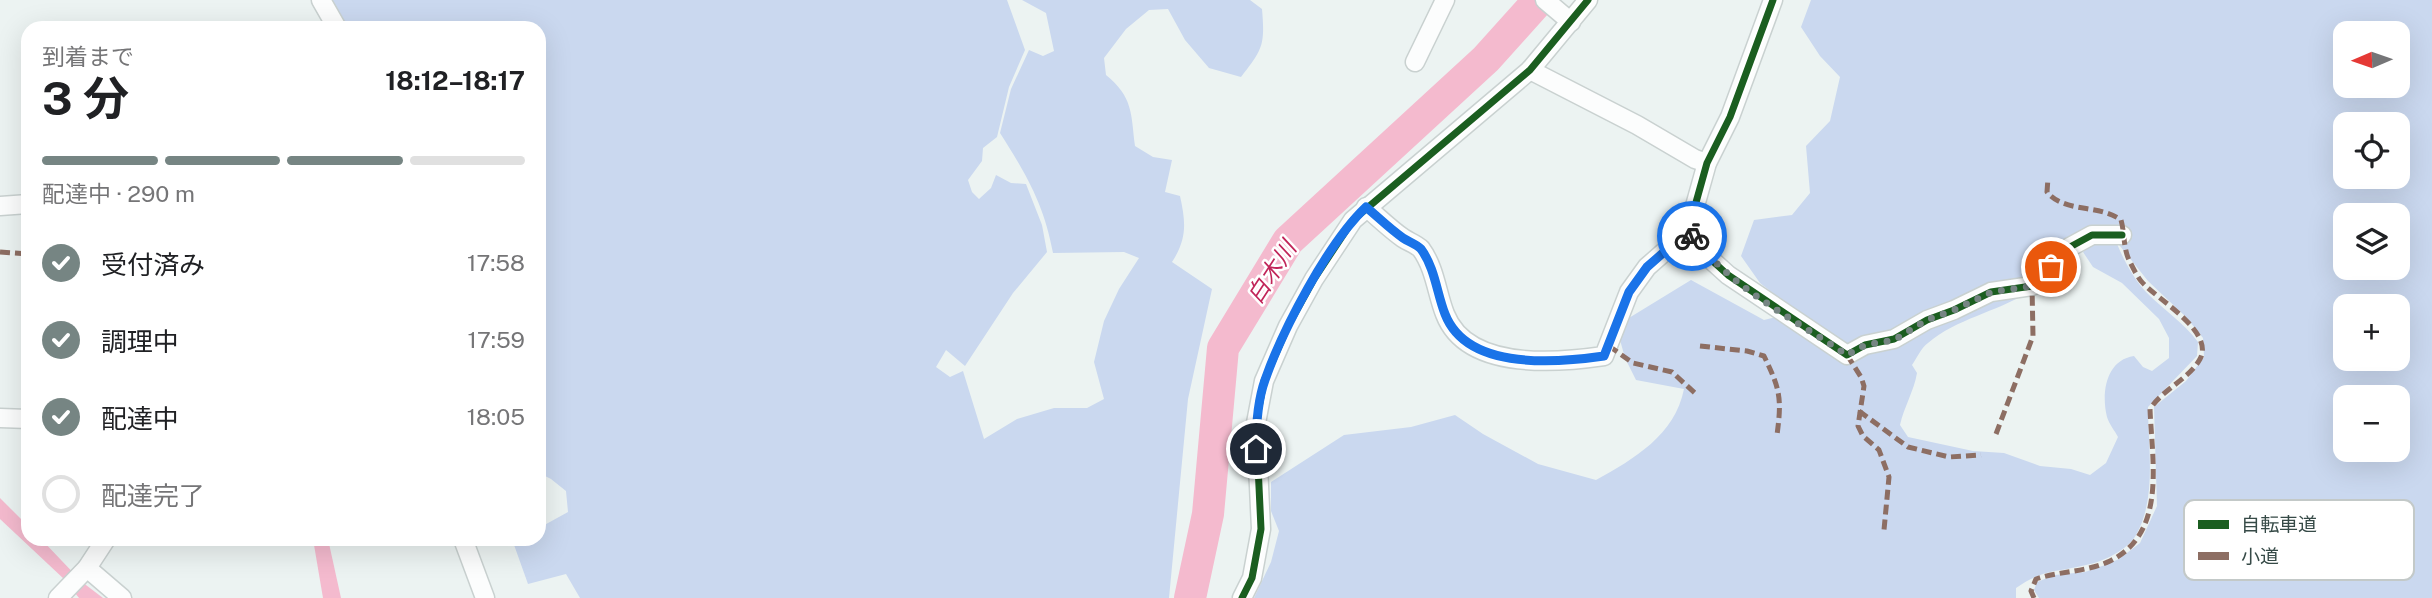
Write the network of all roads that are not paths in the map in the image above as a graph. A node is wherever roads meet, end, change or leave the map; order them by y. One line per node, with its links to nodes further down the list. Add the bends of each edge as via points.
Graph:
1 (321, 0): 6 (street)
2 (1445, 0): 8 (street)
3 (1545, 0): 7 (street)
4 (1588, 0): 7 (street)
5 (1773, 0): 10 (street, via 1730,117)
6 (333, 21)
7 (1571, 22): 9 (street)
8 (1415, 62)
9 (1530, 69): 10 (street); 13 (street)
10 (1707, 163): 14 (street)
11 (21, 204): 12 (street)
12 (0, 206)
13 (1366, 207): 14 (street, via 1419,247 1453,330 1497,357 1522,360 1604,356 1629,292 1647,267); 24 (street, via 1314,279 1264,382 1256,423 1261,529 1252,578)
14 (1688, 231): 15 (street, via 1728,275 1847,355 1865,345 1894,340 1992,292 2032,286 2070,247 2092,235)
15 (2122, 235)
16 (0, 418): 17 (street)
17 (21, 419)
18 (101, 546): 20 (street)
19 (466, 546): 23 (street)
20 (84, 571): 21 (street); 22 (street)
21 (62, 594)
22 (122, 598)
23 (485, 598)
24 (1242, 598)

